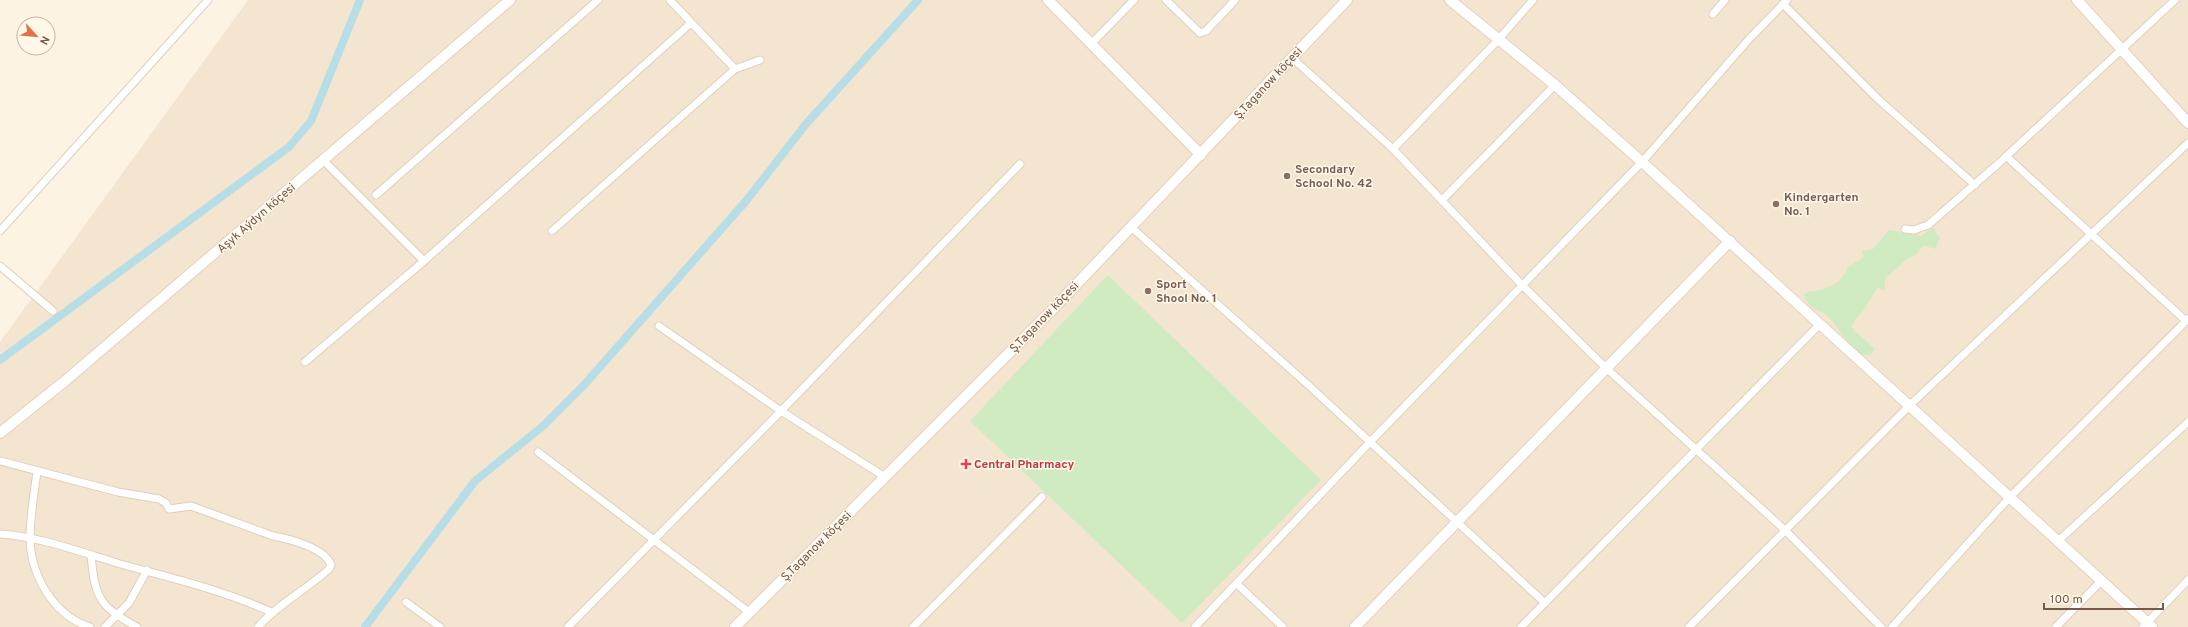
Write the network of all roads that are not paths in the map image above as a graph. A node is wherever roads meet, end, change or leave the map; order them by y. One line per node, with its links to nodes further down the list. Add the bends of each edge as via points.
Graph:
1 (208, 0): 38 (street)
2 (510, 0): 30 (street, Aşyk Aýdyn köçesi)
3 (598, 0): 34 (street)
4 (670, 0): 17 (street)
5 (1048, 0): 19 (street)
6 (1134, 0): 19 (street)
7 (1166, 0): 8 (street, via 1200,33 1206,31)
8 (1235, 0)
9 (1347, 0): 21 (street, Ş.Taganow köçesi)
10 (1450, 0): 18 (street)
11 (1533, 0): 18 (street)
12 (1725, 0): 16 (street)
13 (2077, 0): 20 (street)
14 (2175, 0): 20 (street)
15 (1785, 2): 31 (street, via 1750,38); 33 (street, via 1879,100)
16 (1713, 14)
17 (691, 23): 23 (street); 42 (street)
18 (1498, 40): 24 (street); 27 (street)
19 (1091, 44): 28 (street)
20 (2121, 49): 25 (street); 29 (street)
21 (1292, 57): 27 (street); 28 (street, Ş.Taganow köçesi)
22 (760, 60): 23 (street)
23 (735, 70): 39 (street)
24 (1555, 86): 31 (street); 35 (street)
25 (2188, 123)
26 (2188, 143): 40 (street)
27 (1393, 149): 35 (street)
28 (1201, 155): 36 (street, Ş.Taganow köçesi)
29 (2006, 156): 33 (street); 40 (street)
30 (323, 160): 42 (street); 54 (street, Aşyk Aýdyn köçesi, via 65,381)
31 (1642, 162): 41 (street); 44 (street)
32 (1020, 164): 52 (street)
33 (1975, 185): 37 (street, via 1928,225 1914,230)
34 (376, 195)
35 (1442, 199): 44 (street)
36 (1131, 227): 55 (street); 60 (street, Ş.Taganow köçesi)
37 (1906, 229)
38 (0, 231)
39 (552, 231)
40 (2092, 233): 46 (street); 51 (street)
41 (1730, 241): 47 (street); 50 (street)
42 (424, 261): 49 (street)
43 (0, 266): 45 (street)
44 (1522, 285): 50 (street); 55 (street)
45 (53, 311)
46 (2187, 320): 62 (street)
47 (1819, 325): 51 (street); 56 (street)
48 (659, 326): 52 (street)
49 (305, 362)
50 (1606, 368): 56 (street); 63 (street)
51 (1910, 405): 62 (street); 64 (street)
52 (781, 411): 60 (street); 67 (street)
53 (2188, 422): 68 (street)
54 (0, 433)
55 (1370, 442): 63 (street); 73 (street)
56 (1695, 450): 64 (street); 75 (street)
57 (538, 452): 67 (street)
58 (0, 461): 59 (street)
59 (37, 472): 66 (street); 76 (street, via 159,499 169,508 191,506 324,554 331,565 329,570)
60 (885, 477): 77 (street, Ş.Taganow köçesi)
61 (1042, 497): 88 (street)
62 (2010, 497): 68 (street); 95 (street)
63 (1457, 520): 75 (street); 91 (street)
64 (1785, 530): 93 (street); 94 (street)
65 (0, 534): 66 (street)
66 (30, 539): 69 (street); 79 (street, via 31,556 46,592 58,608)
67 (654, 540): 77 (street); 86 (street)
68 (2058, 541): 72 (street)
69 (90, 555): 70 (street); 78 (street, via 97,595 104,606)
70 (147, 570): 76 (street, via 245,600); 78 (street, via 129,603)
71 (2188, 580): 80 (street)
72 (2102, 581): 80 (street); 96 (street)
73 (1237, 584): 89 (street); 90 (street)
74 (406, 602): 85 (street)
75 (1545, 603): 92 (street)
76 (271, 612): 84 (street)
77 (749, 612): 87 (street, Ş.Taganow köçesi)
78 (118, 616): 82 (street); 83 (street)
79 (77, 625): 81 (street)
80 (2147, 625)
81 (90, 627)
82 (105, 627)
83 (137, 627)
84 (258, 627)
85 (440, 627)
86 (568, 627)
87 (735, 627)
88 (913, 627)
89 (1195, 627)
90 (1283, 627)
91 (1355, 627)
92 (1521, 627)
93 (1689, 627)
94 (1881, 627)
95 (1892, 627)
96 (2056, 627)

